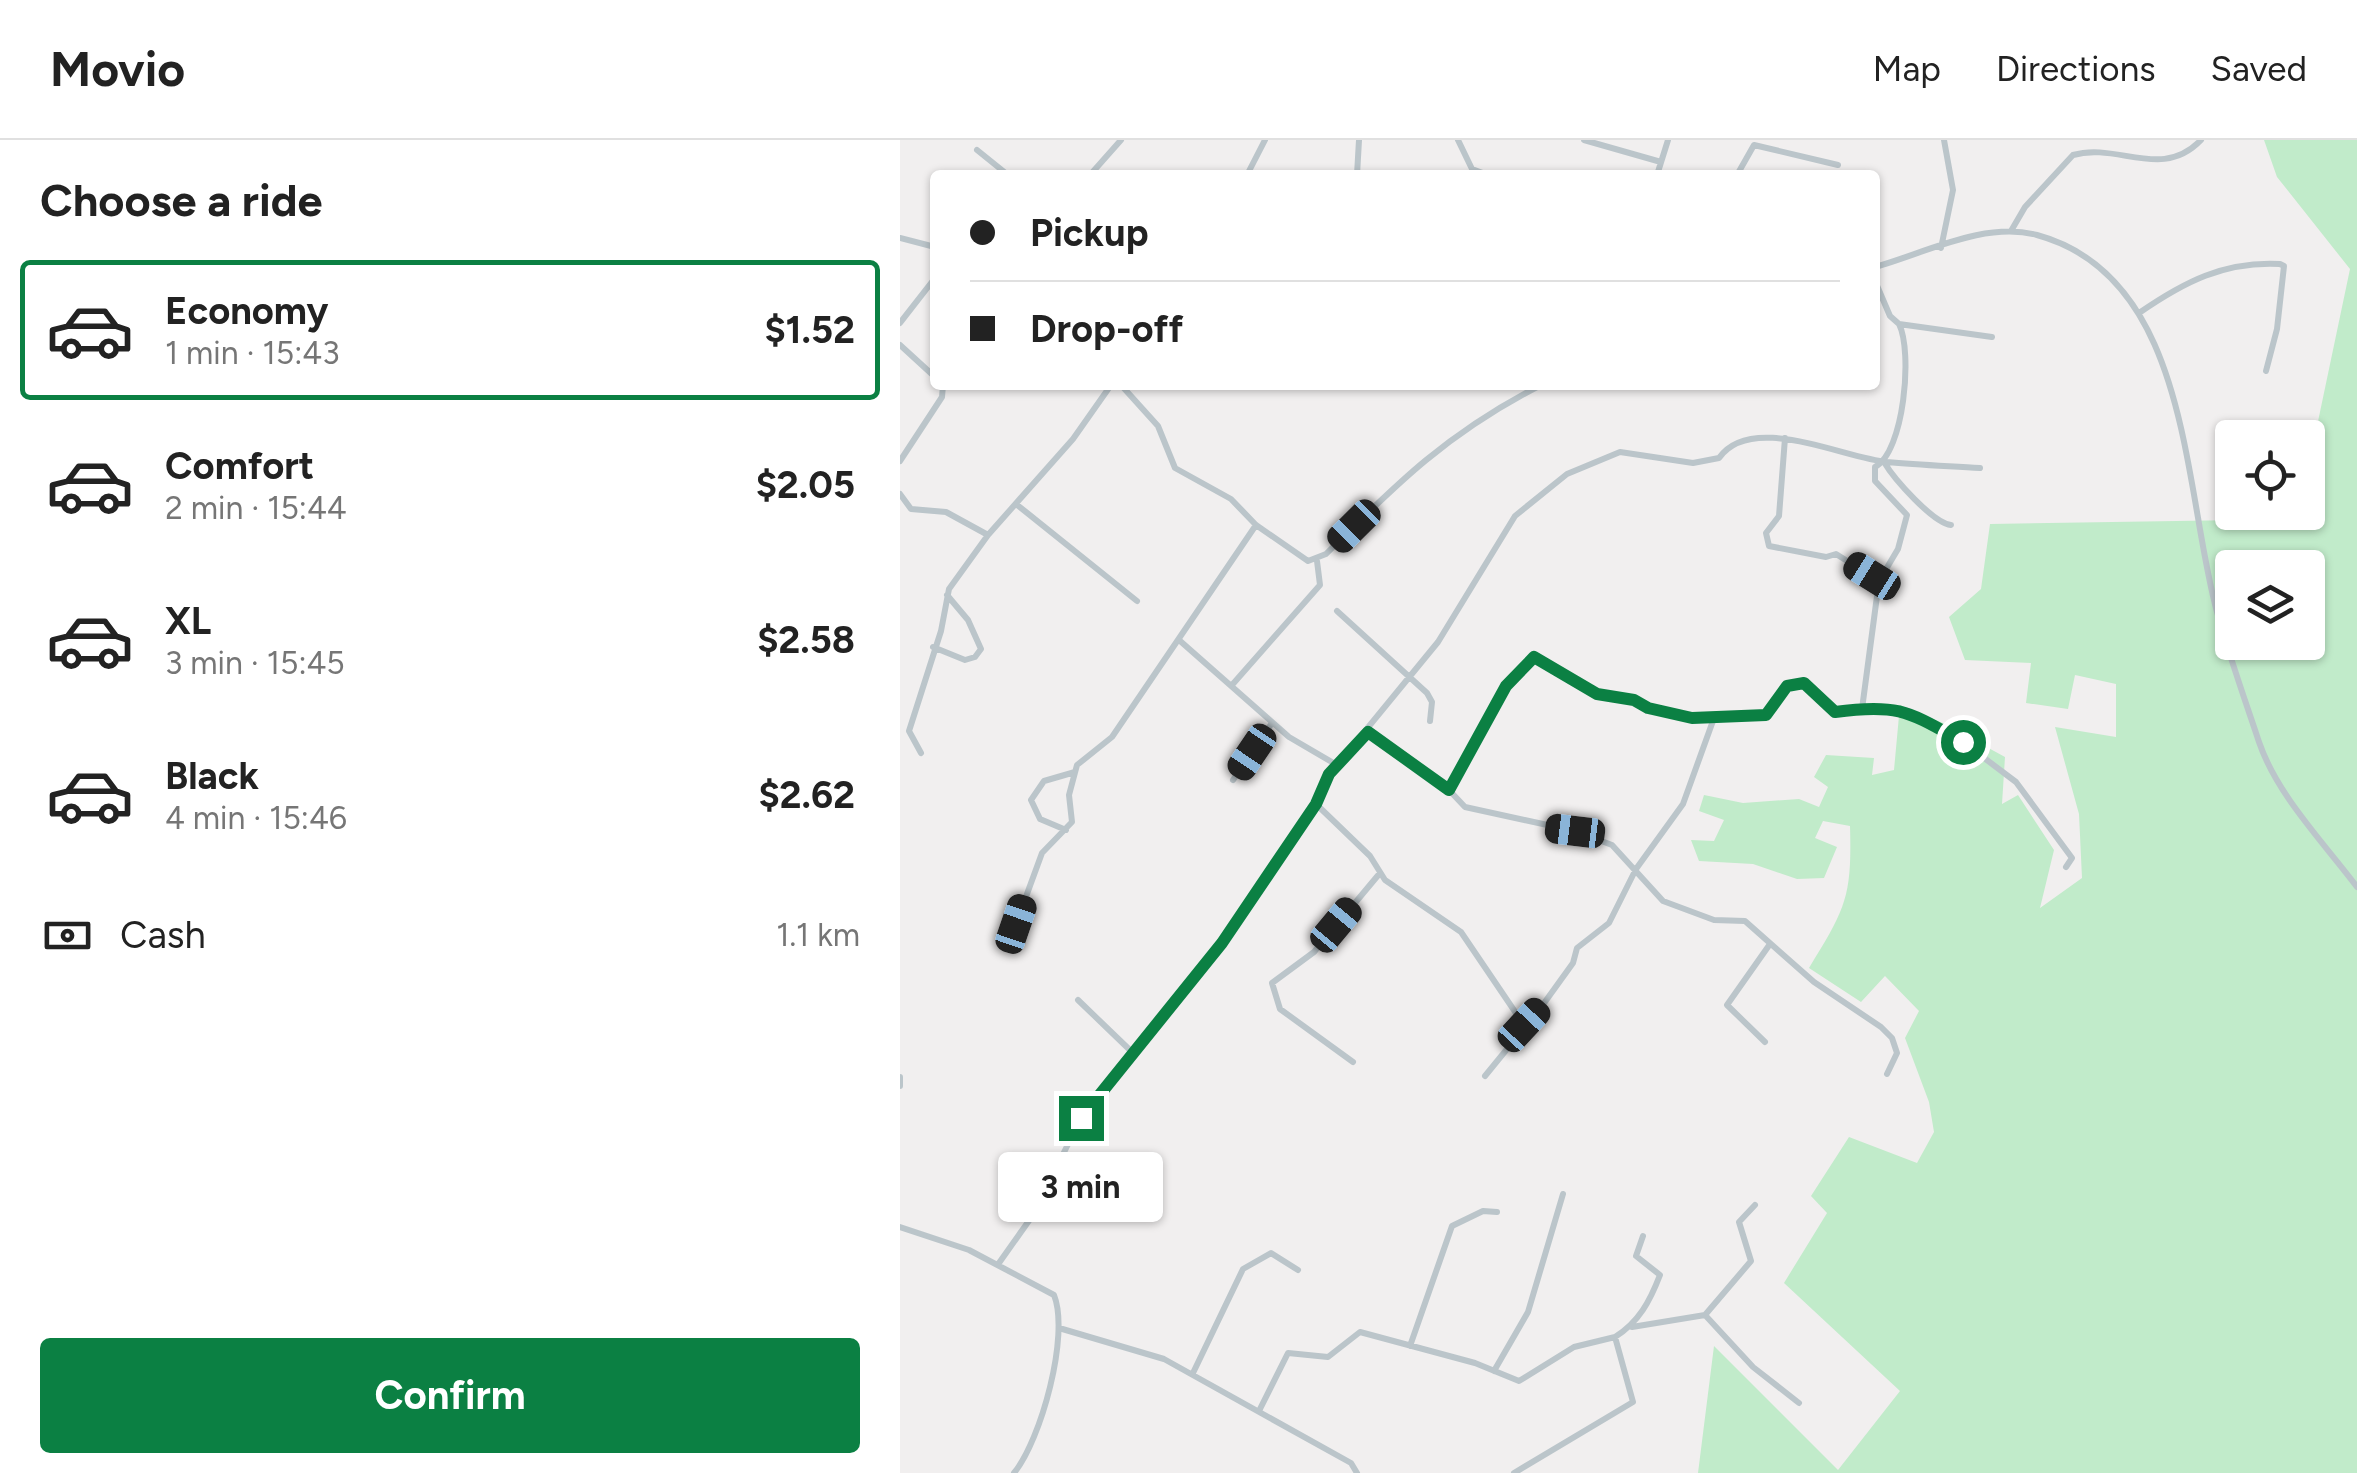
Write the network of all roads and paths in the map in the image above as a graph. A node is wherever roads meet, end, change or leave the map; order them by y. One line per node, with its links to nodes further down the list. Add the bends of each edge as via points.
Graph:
1 (1121, 140): 13 (street)
2 (1265, 140): 14 (street)
3 (1359, 140): 15 (street)
4 (1458, 140): 16 (street)
5 (1584, 140): 10 (street)
6 (1668, 140): 10 (street)
7 (1944, 140): 22 (street, via 1953,190)
8 (2201, 140): 19 (street, via 2187,154 2165,161 2073,154)
9 (977, 150): 12 (street)
10 (1660, 162): 17 (street)
11 (1838, 165): 18 (street, via 1754,145)
12 (1002, 170)
13 (1094, 170)
14 (1250, 170)
15 (1357, 170)
16 (1477, 170)
17 (1658, 170)
18 (1740, 170)
19 (2011, 231): 22 (street); 26 (street, via 2076,251 2118,282)
20 (900, 238): 21 (street)
21 (930, 246)
22 (1941, 248): 23 (street)
23 (1880, 266)
24 (930, 284): 27 (street)
25 (1880, 293): 28 (street)
26 (2139, 313): 31 (street, via 2218,269 2280,264 2282,300); 70 (street, via 2184,434 2217,611 2261,747 2295,806)
27 (900, 322)
28 (1899, 324): 29 (street); 39 (street, via 1905,340 1900,416)
29 (1992, 337)
30 (900, 345): 32 (street)
31 (2266, 371)
32 (930, 372)
33 (943, 390): 38 (street)
34 (1107, 390): 42 (street)
35 (1129, 390): 43 (street, via 1158,426 1174,468 1231,499)
36 (1532, 390): 46 (street, via 1452,436)
37 (1785, 438): 39 (street); 47 (street, via 1779,516 1766,533 1769,546 1826,558 1836,554); 53 (street, via 1743,442 1719,458 1693,463 1620,452 1567,474 1515,516 1438,642)
38 (900, 461)
39 (1884, 462): 40 (street); 44 (street, via 1899,486 1942,524); 47 (street, via 1875,467 1874,481 1907,515)
40 (1980, 468)
41 (900, 494): 45 (street, via 911,509 946,512)
42 (1016, 504): 45 (street); 49 (street)
43 (1256, 525): 46 (street, via 1300,558); 51 (street)
44 (1952, 525)
45 (988, 536): 48 (street)
46 (1317, 560): 54 (street, via 1320,584)
47 (1879, 581): 55 (street)
48 (946, 594): 52 (street); 52 (street, via 981,649 965,660)
49 (1137, 600)
50 (1337, 611): 53 (street)
51 (1179, 640): 54 (street); 62 (street, via 1112,738 1079,761)
52 (932, 646): 60 (street, via 909,731)
53 (1407, 678): 57 (street, via 1431,698); 59 (street)
54 (1232, 685): 58 (street)
55 (1862, 708): 56 (street, via 1835,712 1797,682 1766,715); 67 (street, via 1908,710 2016,782 2072,858)
56 (1714, 718): 64 (street, via 1597,694 1534,657 1506,686); 68 (street, via 1683,804)
57 (1430, 721)
58 (1272, 722): 61 (street); 63 (street)
59 (1368, 732): 61 (street); 64 (street)
60 (921, 753)
61 (1338, 765): 65 (street)
62 (1075, 772): 66 (street); 66 (street, via 1044,780 1031,800 1040,819)
63 (1233, 780)
64 (1449, 790): 68 (street, via 1475,812 1612,845)
65 (1316, 804): 69 (street); 76 (street, via 1222,943)
66 (1067, 830): 71 (street, via 1042,853)
67 (2066, 868)
68 (1636, 869): 72 (street, via 1663,901 1714,920 1745,921); 74 (street, via 1609,923 1576,948 1573,964)
69 (1380, 872): 74 (street, via 1460,932); 77 (street, via 1314,952 1272,984 1280,1009)
70 (2357, 887)
71 (1016, 924)
72 (1770, 944): 75 (street, via 1727,1005); 78 (street, via 1892,1038 1897,1054)
73 (1078, 1000): 76 (street)
74 (1524, 1025): 79 (street)
75 (1766, 1042)
76 (1133, 1053): 87 (street, via 1081,1118)
77 (1353, 1062)
78 (1888, 1074)
79 (1485, 1076)
80 (900, 1077): 81 (street)
81 (900, 1086)
82 (1563, 1194): 94 (street, via 1528,1312)
83 (1755, 1205): 89 (street, via 1740,1222 1751,1261)
84 (1498, 1212): 93 (street, via 1483,1210 1452,1226)
85 (900, 1227): 87 (street)
86 (1644, 1236): 90 (street, via 1636,1256 1660,1275)
87 (999, 1264): 91 (street, via 1054,1295)
88 (1298, 1270): 95 (street, via 1271,1253 1243,1270)
89 (1705, 1315): 90 (street); 96 (street, via 1752,1367)
90 (1631, 1327): 92 (street)
91 (1058, 1328): 95 (street); 99 (street, via 1040,1426)
92 (1615, 1337): 94 (street, via 1574,1347 1519,1381); 98 (street, via 1632,1402)
93 (1410, 1346): 94 (street); 97 (street, via 1360,1332 1328,1357 1288,1354)
94 (1494, 1370)
95 (1193, 1373): 97 (street)
96 (1799, 1403)
97 (1260, 1409): 100 (street, via 1350,1462)
98 (1520, 1472)
99 (1014, 1473)
100 (1357, 1473)

